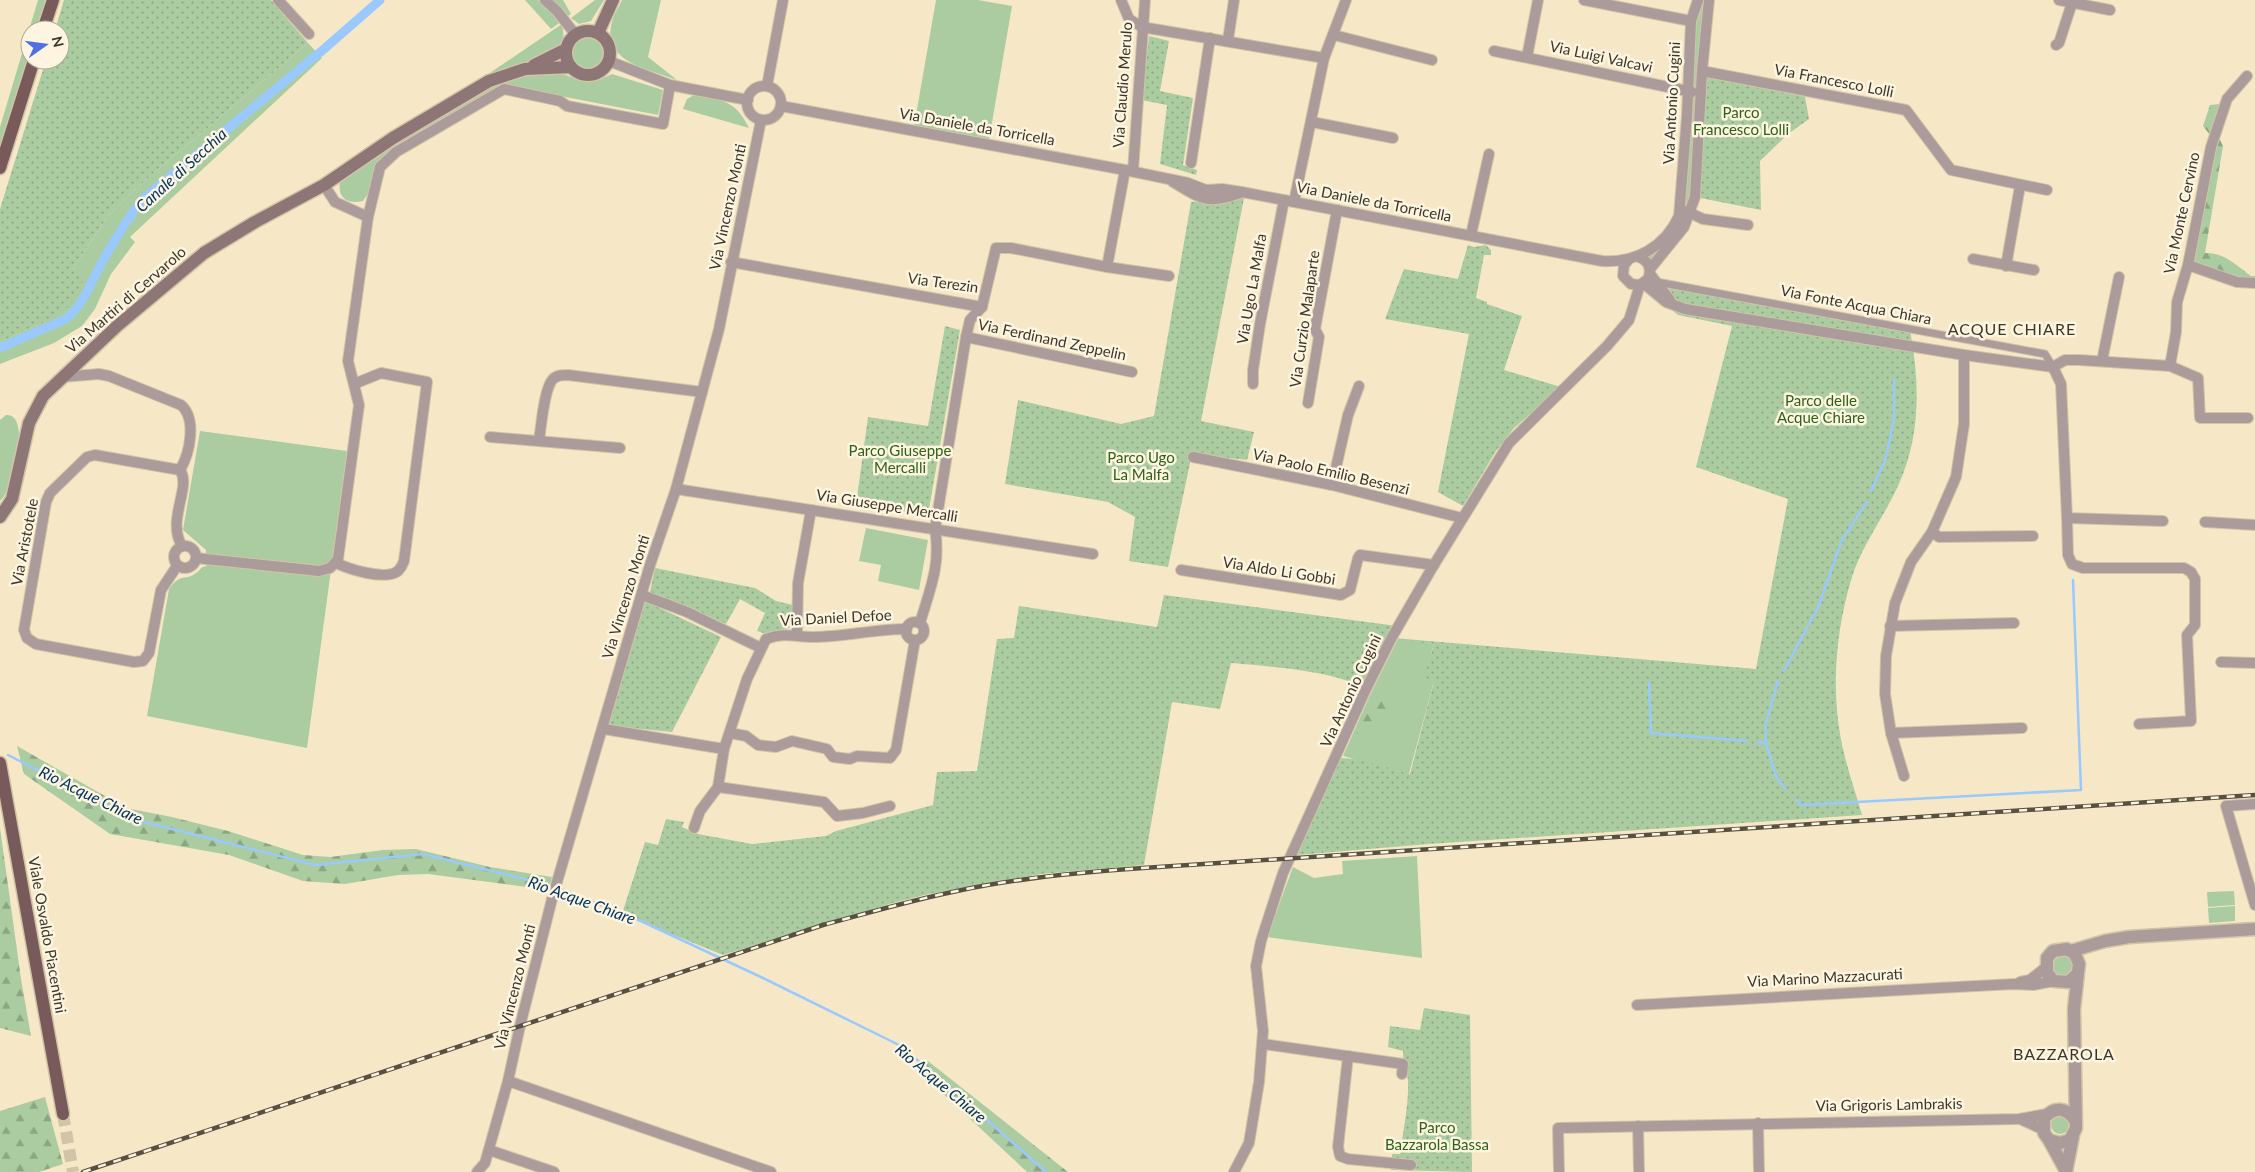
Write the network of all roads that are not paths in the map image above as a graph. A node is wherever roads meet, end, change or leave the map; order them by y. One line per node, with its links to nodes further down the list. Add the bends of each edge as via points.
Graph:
1 (53, 0): 17 (main road)
2 (278, 0): 21 (street)
3 (545, 0): 22 (street)
4 (613, 0): 20 (main road)
5 (783, 0): 39 (street)
6 (1121, 0): 19 (street, via 1129,20)
7 (1145, 0): 19 (street, Via Claudio Merulo)
8 (1234, 0): 25 (street)
9 (1346, 0): 23 (street, Via Ugo La Malfa)
10 (1538, 0): 29 (street)
11 (1584, 0): 18 (street)
12 (1698, 0): 18 (street, Via Antonio Cugini)
13 (1709, 0): 36 (street, Via Antonio Cugini)
14 (2059, 0): 15 (street)
15 (2073, 1): 16 (street); 26 (street)
16 (2110, 10)
17 (46, 20)
18 (1691, 21): 40 (street, Via Antonio Cugini)
19 (1142, 26): 24 (street); 50 (street, Via Claudio Merulo)
20 (598, 33): 22 (main road, via 586,30); 32 (main road, via 608,42)
21 (309, 34)
22 (575, 34): 27 (main road)
23 (1334, 35): 30 (street, Via Ugo La Malfa); 31 (street)
24 (1210, 38): 25 (street); 48 (street)
25 (1228, 40): 30 (street)
26 (2056, 45)
27 (566, 49): 33 (main road); 35 (main road, Via Martiri di Cervarolo)
28 (1494, 51): 29 (street, Via Luigi Valcavi)
29 (1527, 57): 40 (street, Via Luigi Valcavi)
30 (1324, 58): 45 (street, Via Ugo La Malfa)
31 (1432, 60)
32 (609, 61): 33 (main road, Via Martiri di Cervarolo, via 595,74 582,74); 38 (street)
33 (571, 67): 35 (main road, Via Martiri di Cervarolo)
34 (31, 70): 49 (main road)
35 (525, 70): 51 (main road, Via Martiri di Cervarolo, via 489,81 458,98)
36 (1702, 71): 41 (street, Via Antonio Cugini); 52 (street, Via Francesco Lolli, via 1906,110 1951,170)
37 (2247, 76): 65 (street, Via Monte Cervino, via 2227,99 2216,132)
38 (670, 85): 42 (street); 58 (street, via 663,124 567,106 560,101 504,89 386,160 380,167)
39 (767, 86): 42 (street, via 756,88); 43 (street, via 780,95)
40 (1688, 91): 41 (street, Via Luigi Valcavi); 55 (street, Via Antonio Cugini)
41 (1700, 94): 57 (street, Via Antonio Cugini, via 1695,197)
42 (748, 100): 44 (street, via 749,110)
43 (781, 106): 44 (street, via 772,118); 50 (street, Via Daniele da Torricella)
44 (761, 120): 64 (street, Via Vincenzo Monti)
45 (1312, 122): 46 (street); 54 (street, Via Ugo La Malfa)
46 (1393, 138)
47 (1489, 154): 60 (street)
48 (1191, 163)
49 (0, 168)
50 (1129, 170): 54 (street, Via Daniele da Torricella, via 1167,179 1196,197 1208,200 1242,192); 67 (street)
51 (324, 185): 58 (street, via 335,202); 84 (main road, Via Martiri di Cervarolo, via 204,253)
52 (2020, 186): 53 (street, Via Francesco Lolli); 66 (street)
53 (2047, 190)
54 (1289, 201): 56 (street, Via Daniele da Torricella); 86 (street, Via Ugo La Malfa, via 1259,334)
55 (1680, 209): 57 (street); 61 (street, Via Antonio Cugini, via 1673,228 1662,241)
56 (1337, 210): 60 (street, Via Daniele da Torricella); 89 (street, Via Curzio Malaparte, via 1315,329 1319,337)
57 (1690, 213): 59 (street, via 1704,219); 69 (street, Via Antonio Cugini)
58 (368, 217): 85 (street, via 348,361)
59 (1748, 226)
60 (1471, 235): 63 (street, Via Daniele da Torricella)
61 (1634, 258): 63 (street, Via Daniele da Torricella); 69 (street, via 1647,261); 71 (street, Via Antonio Cugini, via 1624,265)
62 (1973, 259): 66 (street)
63 (1602, 261): 71 (street, Via Daniele da Torricella)
64 (732, 262): 76 (street, Via Terezin); 88 (street, Via Vincenzo Monti, via 719,330)
65 (2188, 265): 73 (street, via 2237,282); 81 (street, Via Monte Cervino, via 2177,302)
66 (2006, 266): 68 (street)
67 (1107, 267): 70 (street, Via Terezin); 76 (street, Via Terezin, via 996,248)
68 (2034, 270)
69 (1652, 275): 74 (street, Via Antonio Cugini); 75 (street); 82 (street, Via Fonte Acqua Chiara, via 2045,354)
70 (1169, 276)
71 (1625, 277): 74 (street); 77 (street)
72 (2119, 277): 80 (street)
73 (2255, 283)
74 (1642, 284): 75 (street); 77 (street, Via Antonio Cugini)
75 (1673, 305): 79 (street)
76 (982, 307): 78 (street, Via Ferdinand Zeppelin, via 970,320)
77 (1632, 307): 102 (street, Via Antonio Cugini, via 1629,320 1607,346 1509,443)
78 (966, 337): 83 (street, Via Ferdinand Zeppelin); 107 (street, Via Ferdinand Zeppelin)
79 (1964, 355): 82 (street); 108 (street, via 1964,424 1956,477)
80 (2102, 361): 81 (street); 82 (street, via 2065,360)
81 (2170, 366): 90 (street, via 2198,378 2200,418)
82 (2054, 367): 103 (street, via 2061,384)
83 (1132, 372)
84 (61, 377): 95 (street, Via Aristotele, via 108,376 181,405 187,413 190,427 186,458); 98 (main road, Via Martiri di Cervarolo, via 43,396 29,423)
85 (354, 384): 113 (street, via 359,405 340,553); 113 (street, via 381,373 427,382 404,561 398,571 388,574 358,572)
86 (1252, 384)
87 (1359, 386): 96 (street, via 1348,414)
88 (702, 392): 92 (street, via 568,374 560,376 552,379 548,388); 97 (street, Via Vincenzo Monti)
89 (1308, 403)
90 (2248, 418)
91 (490, 437): 92 (street)
92 (539, 441): 93 (street)
93 (620, 448)
94 (1193, 457): 96 (street, Via Paolo Emilio Besenzi)
95 (180, 470): 110 (street, Via Aristotele, via 183,477 175,527); 115 (street, Via Aristotele, via 91,456 50,493 24,630 27,638 36,644 143,661 149,653 161,590)
96 (1332, 485): 102 (street, Via Paolo Emilio Besenzi)
97 (676, 489): 100 (street, Via Giuseppe Mercalli); 117 (street, Via Vincenzo Monti)
98 (13, 492): 99 (main road, Via Martiri di Cervarolo); 101 (main road, Via Martiri di Cervarolo, via 10,504)
99 (0, 506)
100 (811, 510): 107 (street, Via Giuseppe Mercalli); 122 (street, via 798,583)
101 (0, 517)
102 (1462, 518): 114 (street, Via Antonio Cugini)
103 (2067, 518): 104 (street); 127 (street, via 2068,555 2072,564 2084,568 2184,568 2195,579 2195,625 2187,635 2191,721)
104 (2163, 521)
105 (2205, 522): 106 (street)
106 (2255, 525)
107 (935, 529): 111 (street, Via Giuseppe Mercalli); 118 (street, via 938,551 932,587)
108 (1932, 532): 109 (street, via 1940,537); 120 (street, via 1911,562 1895,602)
109 (2033, 536)
110 (182, 546): 112 (street, via 192,548); 115 (street, Via Aristotele, via 174,553)
111 (1093, 554)
112 (196, 558): 113 (street, via 319,571); 115 (street, via 187,568)
113 (336, 563)
114 (1434, 565): 116 (street, Via Aldo Li Gobbi, via 1360,555 1350,590 1341,595); 149 (street, Via Antonio Cugini, via 1366,689 1273,901 1256,966)
115 (177, 566)
116 (1180, 570)
117 (642, 595): 124 (street, via 687,612); 129 (street, Via Vincenzo Monti)
118 (920, 623): 121 (street, Via Daniel Defoe, via 913,622); 123 (street, via 923,635)
119 (2014, 623): 120 (street)
120 (1890, 626): 131 (street, via 1885,694)
121 (907, 629): 122 (street, Via Daniel Defoe, via 812,637); 123 (street, Via Daniel Defoe, via 910,638)
122 (797, 635): 124 (street, Via Daniel Defoe, via 766,639)
123 (915, 640): 130 (street, via 896,750 890,758 833,758 827,749 792,741 776,747 758,745 746,736)
124 (761, 648): 130 (street, via 747,679)
125 (2221, 662): 126 (street)
126 (2255, 663)
127 (2139, 724)
128 (2022, 728): 131 (street)
129 (604, 729): 132 (street); 152 (street, Via Vincenzo Monti, via 552,899)
130 (730, 733): 132 (street)
131 (1891, 733): 134 (street)
132 (724, 749): 135 (street)
133 (0, 763): 155 (main road, Viale Osvaldo Piacentini)
134 (1904, 776)
135 (718, 787): 137 (street, via 824,802 837,816); 138 (street, via 700,811)
136 (2255, 804): 139 (street, via 2226,806)
137 (890, 806)
138 (694, 828)
139 (2255, 905)
140 (2255, 929): 141 (street, Via Marino Mazzacurati)
141 (2105, 941): 142 (street, Via Marino Mazzacurati); 144 (street, Via Marino Mazzacurati)
142 (2071, 951): 143 (street, Via Marino Mazzacurati, via 2062,948 2053,951); 144 (street, via 2078,959)
143 (2045, 968): 145 (street); 146 (street, Via Marino Mazzacurati, via 2030,980)
144 (2078, 969): 145 (street, Via Marino Mazzacurati, via 2069,982); 148 (street)
145 (2056, 982): 146 (street, Via Marino Mazzacurati); 148 (street)
146 (2014, 984): 147 (street, Via Marino Mazzacurati)
147 (1637, 1005)
148 (2074, 1009): 153 (street)
149 (1263, 1044): 150 (street); 168 (street, Via Antonio Cugini, via 1249,1143)
150 (1348, 1056): 151 (street, via 1403,1064); 164 (street, via 1338,1147 1340,1156)
151 (1402, 1074)
152 (508, 1081): 163 (street, Via Vincenzo Monti); 167 (street)
153 (2074, 1084): 154 (street); 158 (street)
154 (2062, 1110): 156 (street); 158 (street)
155 (63, 1114)
156 (2047, 1114): 157 (street, Via Grigoris Lambrakis); 161 (street, via 2042,1124)
157 (2019, 1119): 159 (street, Via Grigoris Lambrakis); 161 (street, Via Grigoris Lambrakis)
158 (2075, 1120): 162 (street)
159 (1758, 1123): 160 (street, Via Grigoris Lambrakis); 171 (street)
160 (1638, 1126): 169 (street, Via Grigoris Lambrakis, via 1558,1128); 170 (street)
161 (2046, 1135): 162 (street, via 2060,1143); 172 (street)
162 (2073, 1136): 172 (street)
163 (489, 1150): 165 (street, Via Vincenzo Monti); 166 (street)
164 (1411, 1165)
165 (477, 1172)
166 (554, 1172)
167 (771, 1172)
168 (1234, 1172)
169 (1559, 1172)
170 (1639, 1172)
171 (1759, 1172)
172 (2066, 1172)

